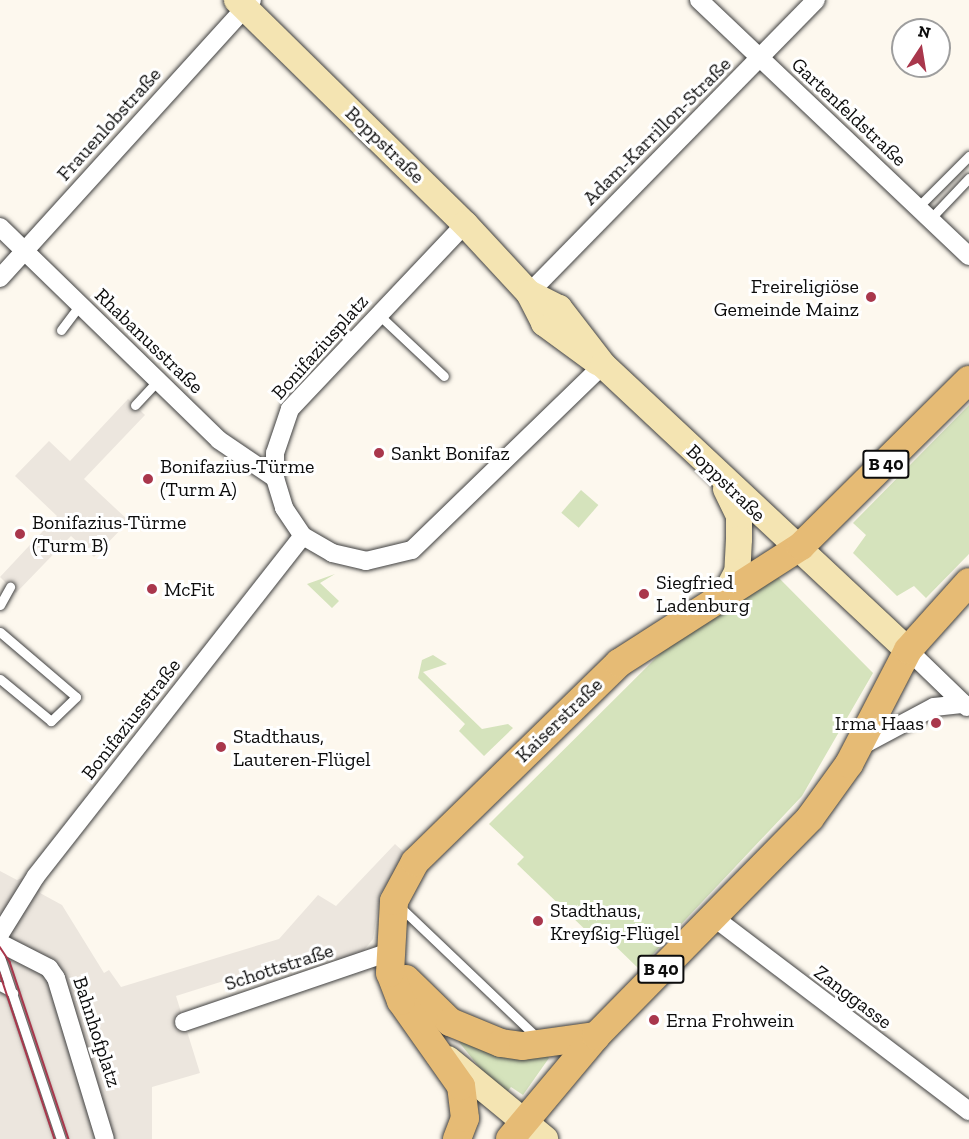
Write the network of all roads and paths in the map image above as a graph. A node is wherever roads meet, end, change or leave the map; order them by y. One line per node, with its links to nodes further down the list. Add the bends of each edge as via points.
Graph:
1 (699, 0): 4 (street, Gartenfeldstraße)
2 (816, 0): 4 (street, Adam-Karrillon-Straße)
3 (244, 2): 8 (street, Boppstraße); 10 (street, Frauenlobstraße)
4 (760, 59): 7 (street, Gartenfeldstraße); 13 (street, Adam-Karrillon-Straße)
5 (969, 156): 7 (lane)
6 (969, 178): 7 (lane)
7 (925, 212): 11 (street, Gartenfeldstraße)
8 (465, 224): 13 (street, Boppstraße); 15 (street, Bonifaziusplatz)
9 (0, 227): 10 (street, Rhabanusstraße)
10 (25, 251): 12 (street, Frauenlobstraße); 14 (street, Rhabanusstraße)
11 (969, 256)
12 (0, 278)
13 (529, 293): 17 (street, Boppstraße, via 559,308 579,328)
14 (80, 306): 16 (lane); 20 (street, Rhabanusstraße)
15 (380, 315): 18 (lane); 23 (street, Bonifaziusplatz, via 290,409 275,453)
16 (61, 330)
17 (603, 365): 22 (street, Boppstraße); 24 (street, Bonifaziusplatz, via 412,550 366,561 332,553)
18 (444, 376)
19 (969, 380): 25 (main road, Kaiserstraße / B 40)
20 (157, 381): 21 (lane); 23 (street, Rhabanusstraße, via 219,440)
21 (135, 405)
22 (714, 471): 25 (street, Boppstraße); 28 (street, via 739,516 737,572)
23 (275, 478): 24 (street, Bonifaziusplatz, via 284,508)
24 (303, 536): 37 (street, Bonifaziusstraße, via 84,816)
25 (801, 546): 28 (main road, Kaiserstraße / B 40); 31 (street)
26 (969, 582): 31 (main road, B 40)
27 (9, 587): 29 (lane)
28 (727, 591): 35 (main road, Kaiserstraße / B 40, via 644,644 587,691 415,862)
29 (0, 605)
30 (0, 632): 32 (lane, via 76,697 51,721)
31 (908, 650): 33 (street); 34 (main road, B 40)
32 (0, 679)
33 (966, 707): 34 (street, via 923,712)
34 (858, 747): 36 (main road, B 40, via 810,818)
35 (394, 901): 39 (main road, Kaiserstraße / B 40); 46 (lane)
36 (712, 916): 45 (main road, B 40); 48 (street, Zanggasse)
37 (0, 934)
38 (0, 943): 40 (street, Bahnhofplatz)
39 (387, 953): 44 (street, Schottstraße); 46 (main road, via 413,991 450,1022 501,1043); 47 (main road, Kaiserstraße / B 40, via 394,989)
40 (34, 960): 41 (lane); 50 (street, Bahnhofplatz, via 49,968 62,989)
41 (1, 962): 43 (lane)
42 (0, 986): 43 (lane)
43 (13, 993): 51 (lane)
44 (184, 1022)
45 (596, 1036): 46 (main road); 49 (main road, B 40)
46 (544, 1044)
47 (435, 1047): 49 (street); 52 (main road, B 40, via 455,1074 465,1101)
48 (969, 1111)
49 (515, 1131): 53 (street)
50 (102, 1135)
51 (61, 1139)
52 (457, 1139)
53 (545, 1139)

